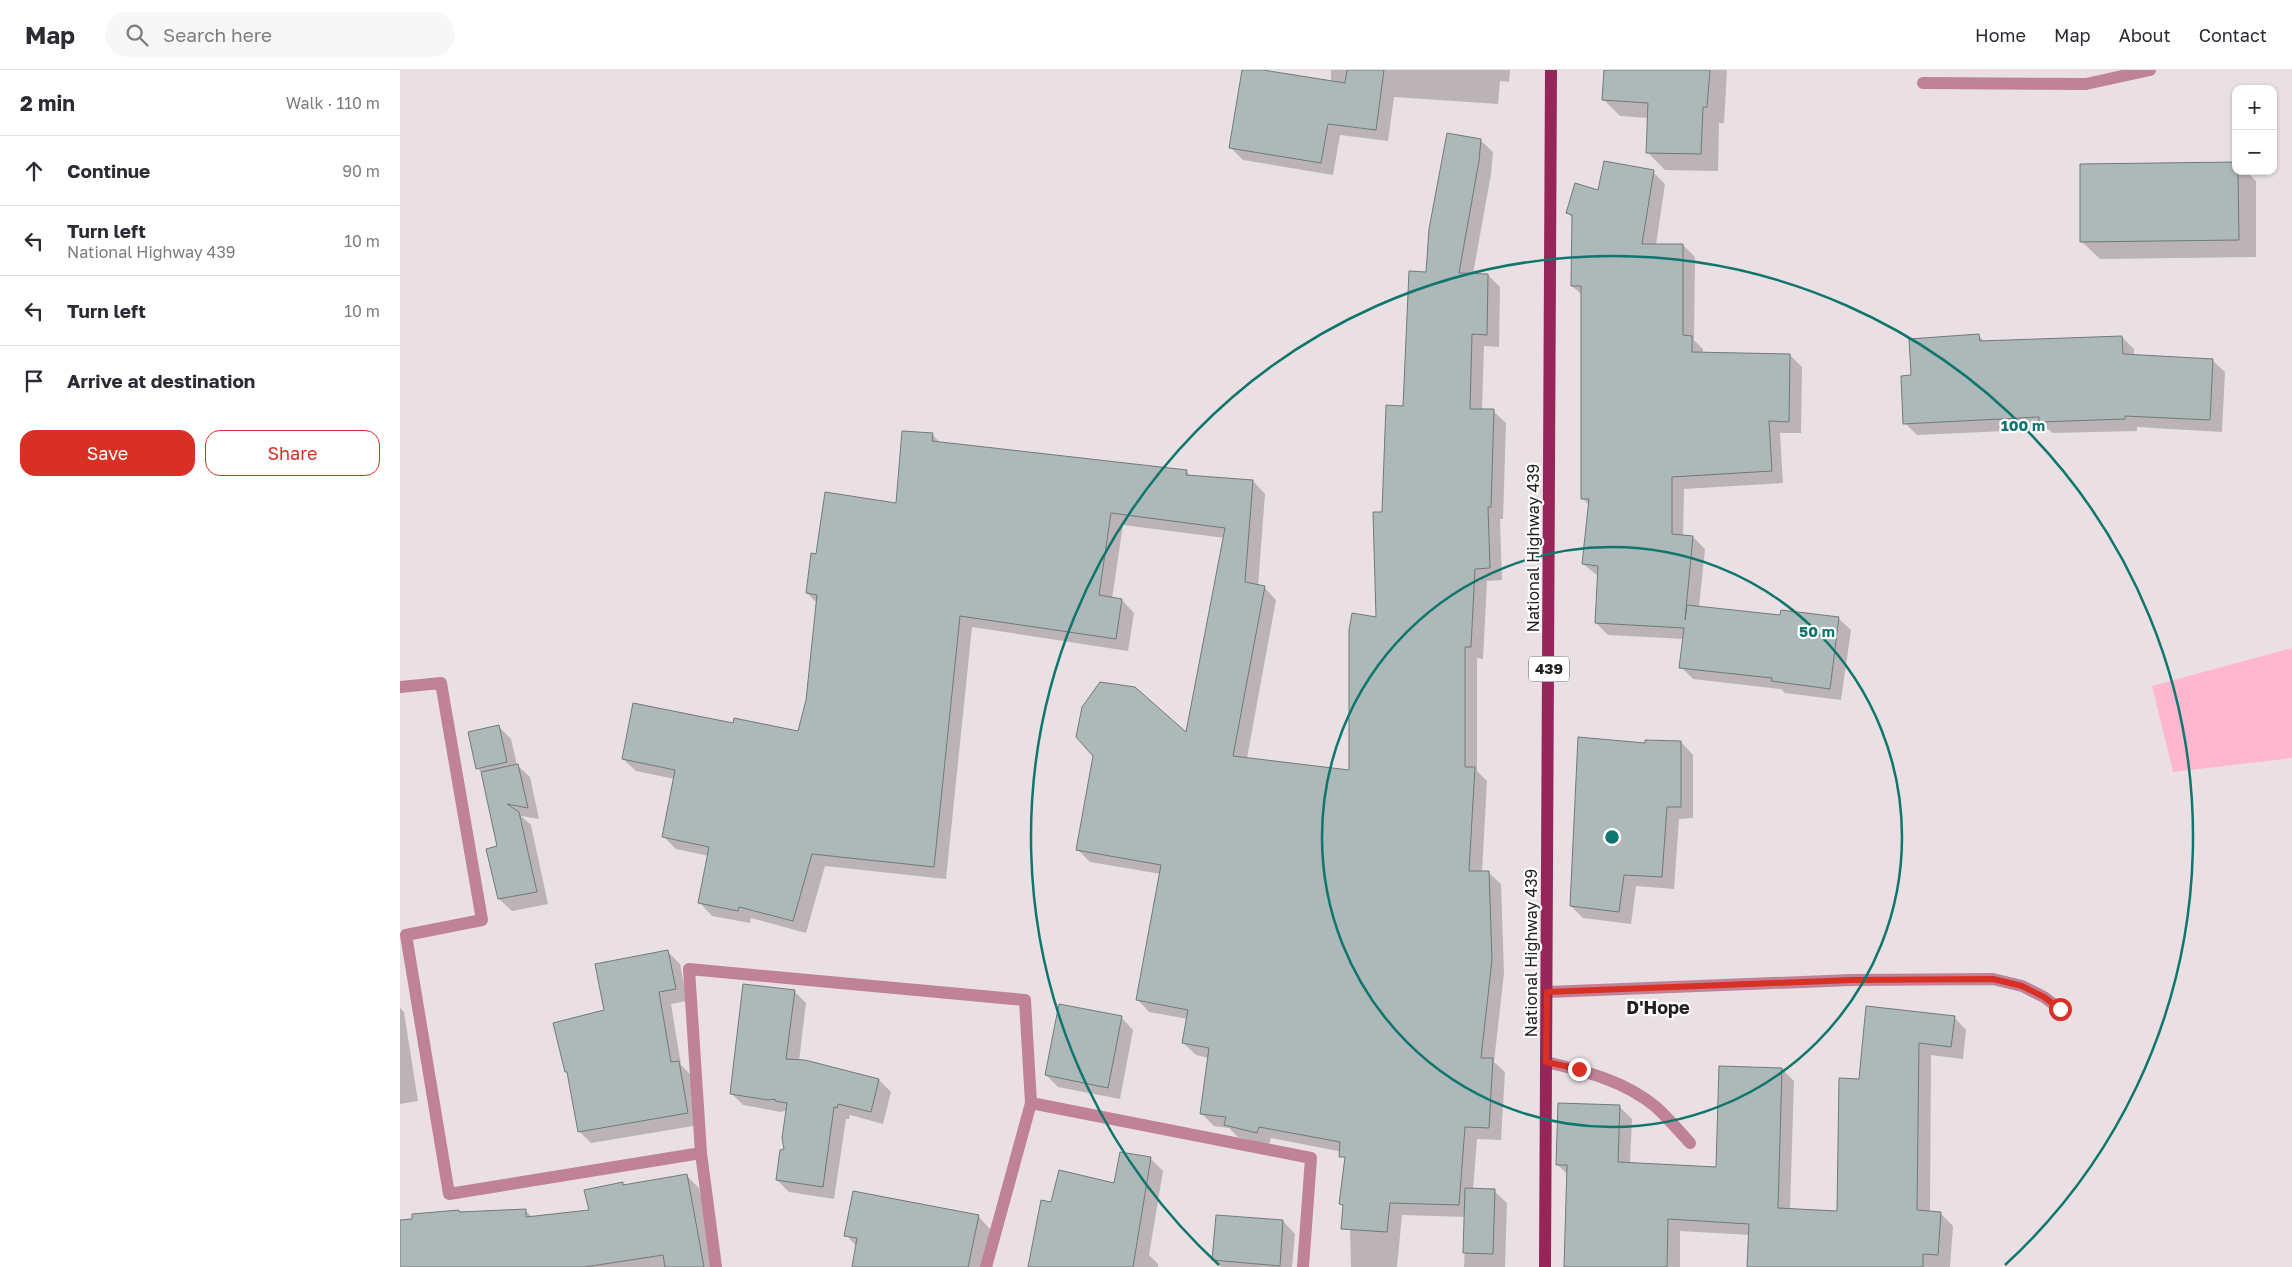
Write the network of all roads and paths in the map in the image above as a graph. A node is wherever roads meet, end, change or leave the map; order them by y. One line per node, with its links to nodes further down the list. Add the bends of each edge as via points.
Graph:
1 (1551, 70): 6 (main road, National Highway 439 / 439)
2 (2150, 70): 3 (street, via 2086,84)
3 (1923, 83)
4 (400, 687): 5 (street, via 440,684 482,920)
5 (403, 935): 11 (street, via 449,1194)
6 (1547, 992): 7 (street, via 1852,980 1993,979 2022,986); 8 (main road, National Highway 439 / 439)
7 (2060, 1009)
8 (1546, 1062): 10 (street, via 1579,1069 1627,1086 1656,1107); 15 (main road, National Highway 439 / 439)
9 (1031, 1103): 11 (street, via 1025,1000 689,969); 13 (street); 14 (street, via 1311,1158)
10 (1690, 1143)
11 (701, 1152): 12 (street)
12 (716, 1267)
13 (986, 1267)
14 (1303, 1267)
15 (1546, 1267)

